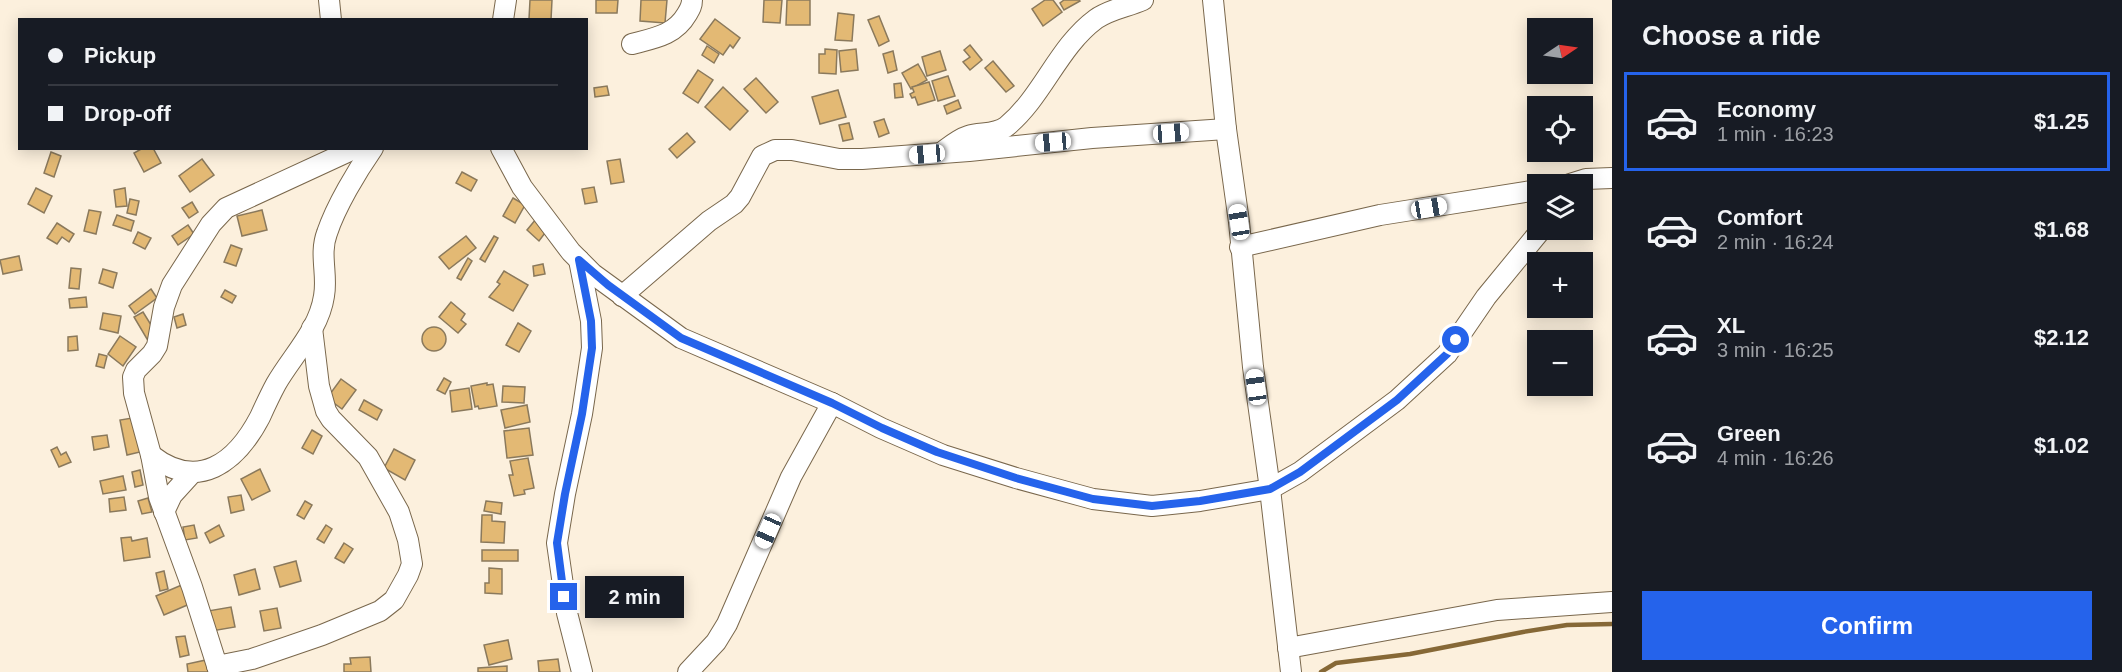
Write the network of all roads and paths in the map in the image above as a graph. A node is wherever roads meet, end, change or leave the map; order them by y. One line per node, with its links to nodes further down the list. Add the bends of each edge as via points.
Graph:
1 (329, 0): 6 (street)
2 (506, 0): 7 (street)
3 (692, 0): 8 (street, via 678,27 666,35)
4 (1143, 0): 13 (street, via 1109,11 1075,38 1008,126 961,138)
5 (1213, 0): 9 (street)
6 (331, 18)
7 (503, 18)
8 (632, 44)
9 (1226, 129): 13 (street); 16 (street)
10 (352, 150): 21 (street, via 226,208 211,224 172,285 157,346 134,377 134,393)
11 (372, 150): 19 (street, via 360,166 327,233 323,252 324,297)
12 (502, 150): 17 (street, via 528,195)
13 (940, 153): 18 (street, via 862,159 830,158 792,150 767,152 734,204)
14 (1527, 191): 16 (street, via 1380,216)
15 (1533, 240): 23 (street, via 1441,360 1329,452)
16 (1240, 248): 23 (street)
17 (579, 260): 18 (street); 28 (street, via 592,348 557,543 567,613)
18 (622, 296): 20 (street, via 681,338)
19 (312, 328): 22 (street, via 236,452 210,471); 27 (street, via 326,411 368,457 399,512 412,564 394,600 380,610 322,635)
20 (832, 403): 23 (street, via 943,455 1093,499 1152,506); 29 (street, via 791,477 727,624)
21 (151, 455): 22 (street, via 175,470); 24 (street)
22 (192, 473): 24 (street, via 172,495)
23 (1270, 489): 26 (street)
24 (164, 512): 27 (street)
25 (1612, 602): 26 (street, via 1497,610)
26 (1288, 648): 30 (street)
27 (218, 669)
28 (582, 672)
29 (688, 672)
30 (1290, 672)

